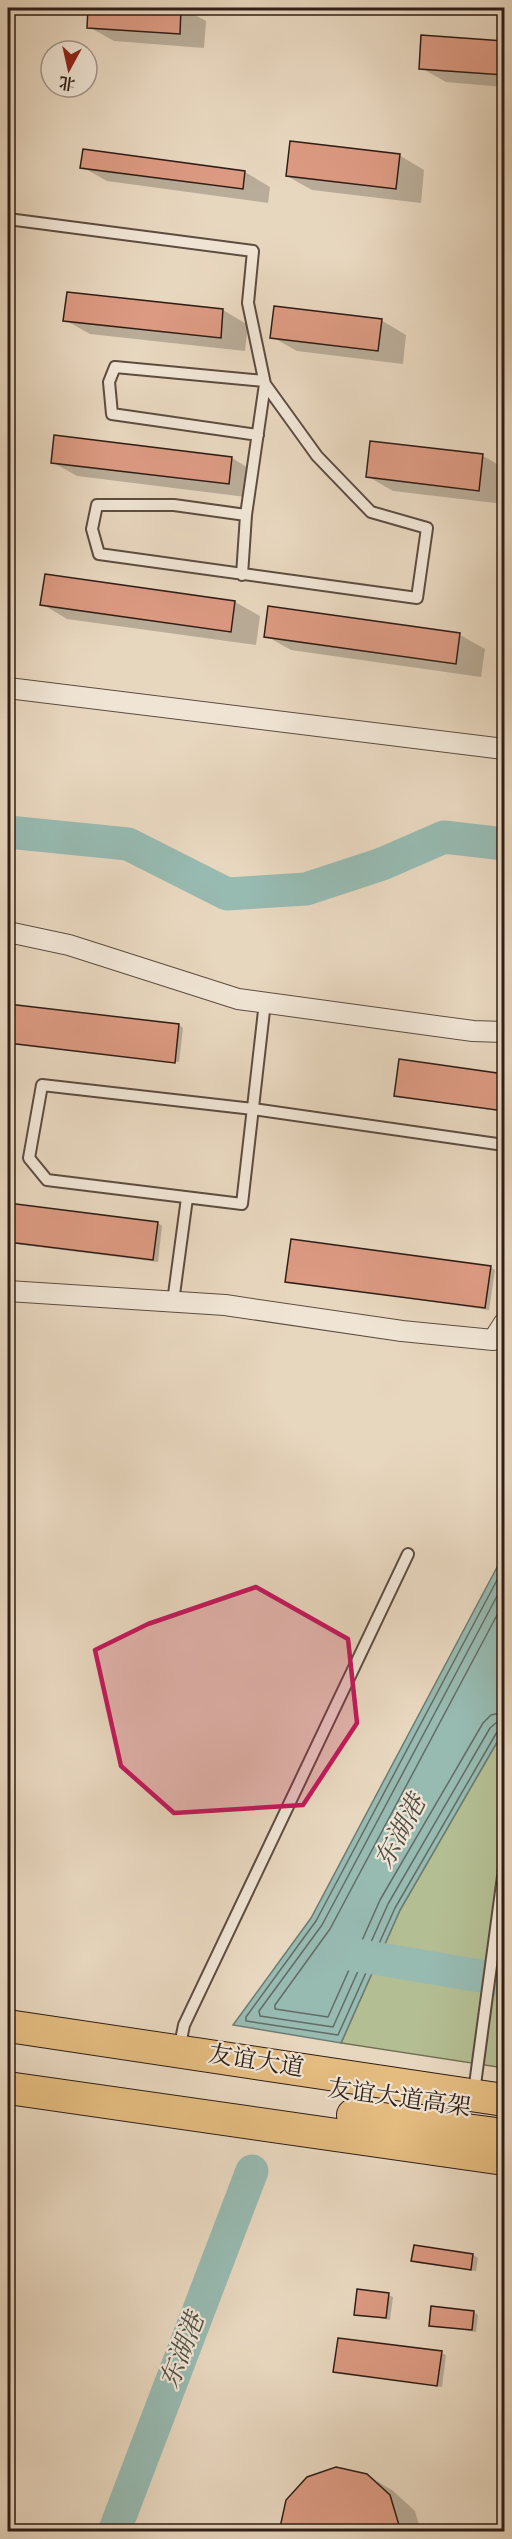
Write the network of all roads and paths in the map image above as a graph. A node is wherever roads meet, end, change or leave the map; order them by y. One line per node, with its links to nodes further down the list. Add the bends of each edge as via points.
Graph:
1 (8, 219): 2 (lane, via 253,251 248,303)
2 (265, 382): 3 (lane); 3 (lane, via 115,367 109,382 112,414); 5 (lane, via 317,456 371,512 426,528 417,598)
3 (258, 435): 4 (lane)
4 (246, 515): 5 (lane); 5 (lane, via 174,505 97,506 92,529 99,554)
5 (242, 575)
6 (8, 688): 7 (street)
7 (504, 749)
8 (8, 932): 9 (street, via 69,945 238,999)
9 (265, 1002): 10 (street); 11 (lane)
10 (504, 1032)
11 (253, 1109): 12 (lane); 13 (lane, via 242,1204); 13 (lane, via 42,1085 29,1158 47,1180)
12 (504, 1145)
13 (187, 1198): 15 (lane)
14 (8, 1291): 15 (street)
15 (173, 1302): 16 (street, via 225,1305 493,1340)
16 (504, 1323)
17 (408, 1554): 21 (lane, via 184,2025)
18 (504, 1869): 24 (lane)
19 (8, 2026): 21 (main road, 友谊大道)
20 (8, 2045): 26 (main road, 友谊大道高架)
21 (178, 2050): 24 (main road, 友谊大道)
22 (8, 2067): 27 (main road, 友谊大道高架)
23 (8, 2088): 28 (main road)
24 (473, 2095): 25 (main road, 友谊大道)
25 (504, 2100)
26 (504, 2114)
27 (504, 2135)
28 (504, 2159)

